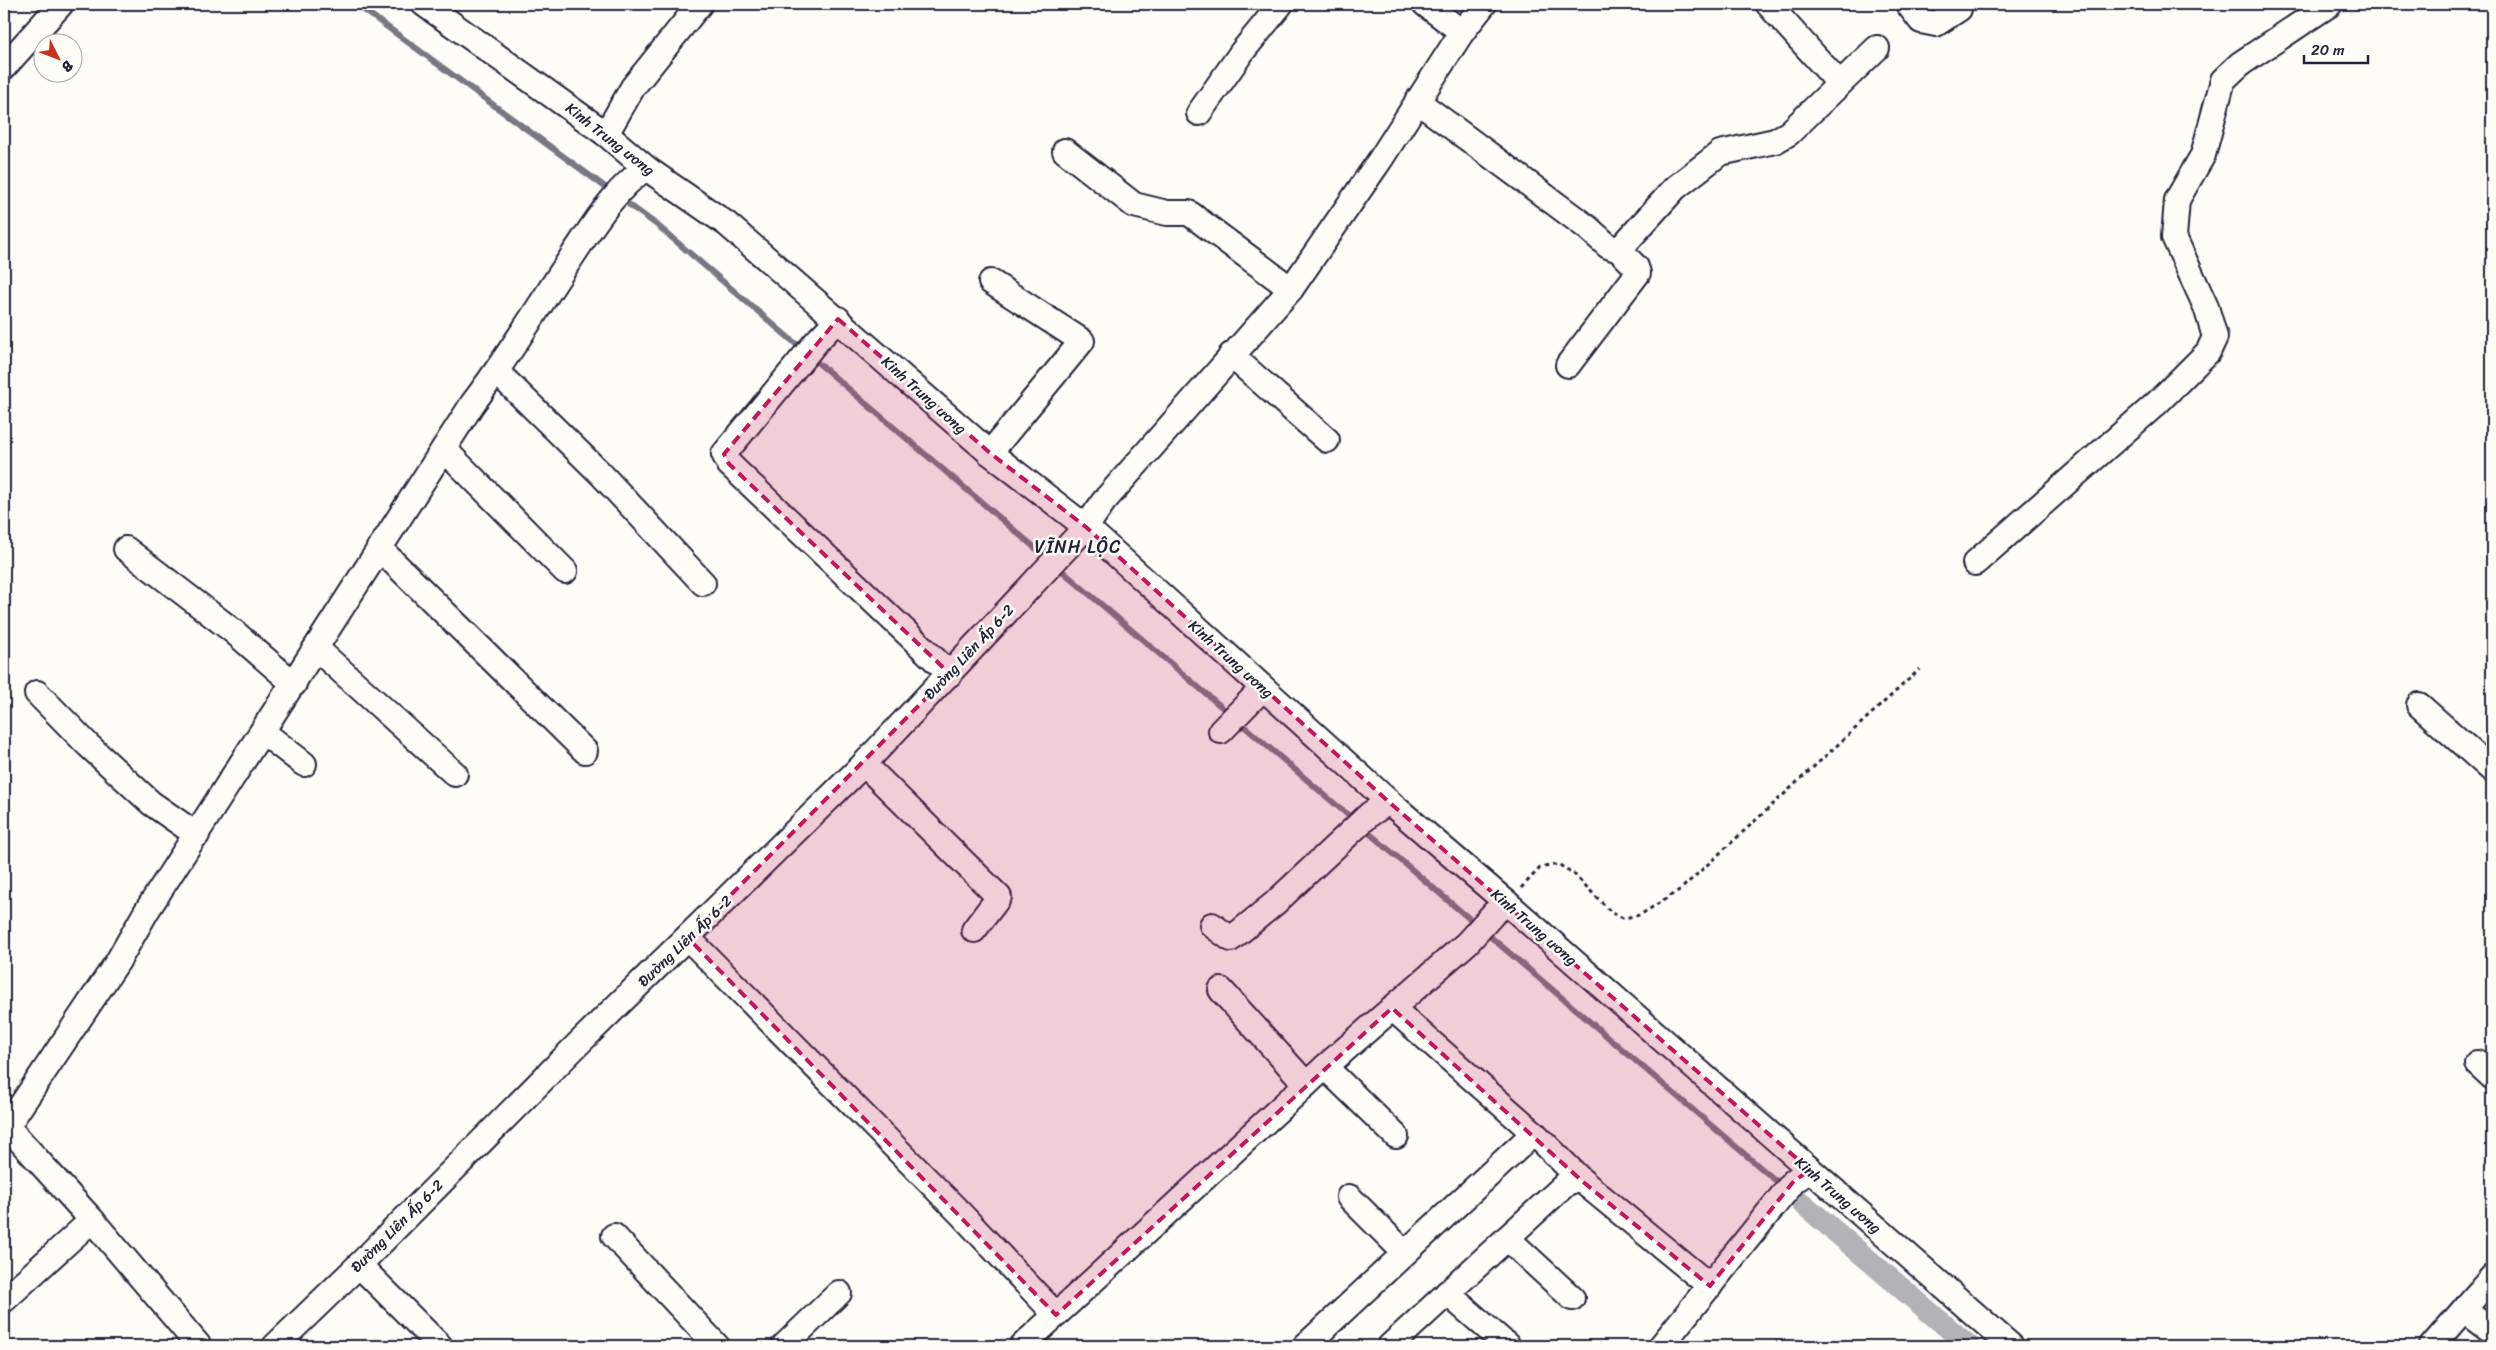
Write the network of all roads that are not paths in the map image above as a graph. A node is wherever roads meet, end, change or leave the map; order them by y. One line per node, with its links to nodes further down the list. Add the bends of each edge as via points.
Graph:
1 (61, 4): 13 (street)
2 (424, 4): 17 (street, Kinh Trung ương)
3 (700, 4): 17 (street, via 633,87)
4 (1281, 4): 16 (street)
5 (1425, 4): 11 (street)
6 (1484, 4): 11 (street, Đường Liên Ấp 6-2)
7 (1768, 4): 14 (street)
8 (1908, 4): 10 (street, via 1921,21 1936,24)
9 (2330, 4): 33 (street, via 2240,64 2223,80 2203,155 2176,200 2174,237 2206,307 2215,336 2208,352 2157,403)
10 (1958, 9)
11 (1462, 32): 15 (street, Đường Liên Ấp 6-2)
12 (1877, 48): 14 (street)
13 (4, 67)
14 (1839, 83): 20 (street, via 1795,127 1775,141 1720,153 1675,188)
15 (1418, 101): 20 (street, via 1608,246); 22 (street, Đường Liên Ấp 6-2)
16 (1199, 113)
17 (606, 134): 19 (street, Kinh Trung ương)
18 (1065, 151): 22 (street, via 1134,205 1167,213 1189,213)
19 (637, 174): 23 (street, Kinh Trung ương, via 727,224); 26 (street, via 592,226)
20 (1619, 250): 25 (street, via 1638,273)
21 (991, 282): 29 (street, via 1082,341)
22 (1291, 289): 24 (street, Đường Liên Ấp 6-2)
23 (838, 319): 29 (street, Kinh Trung ương); 37 (street, via 724,454)
24 (1231, 355): 27 (street); 30 (street, Đường Liên Ấp 6-2, via 1104,501)
25 (1568, 365)
26 (497, 372): 28 (street); 35 (street, via 601,474)
27 (1327, 440)
28 (444, 448): 31 (street); 34 (street)
29 (990, 453): 30 (street, Kinh Trung ương)
30 (1079, 535): 37 (street, Đường Liên Ấp 6-2); 39 (street, Kinh Trung ương)
31 (379, 548): 36 (street); 44 (street)
32 (126, 549): 38 (street, via 233,630)
33 (1975, 563)
34 (565, 571)
35 (703, 582)
36 (316, 648): 38 (street); 48 (street)
37 (950, 674): 46 (street, Đường Liên Ấp 6-2)
38 (294, 684): 43 (street)
39 (1263, 688): 42 (street); 49 (street, Kinh Trung ương)
40 (37, 693): 50 (street, via 151,803)
41 (2418, 706): 47 (street)
42 (1221, 730)
43 (263, 732): 45 (street); 50 (street)
44 (586, 751)
45 (304, 764)
46 (864, 764): 53 (street, via 999,897); 54 (street, Đường Liên Ấp 6-2)
47 (2492, 770)
48 (455, 774)
49 (1379, 808): 51 (street, Kinh Trung ương); 52 (street, via 1232,939)
50 (197, 835): 59 (street, via 118,961)
51 (1500, 908): 56 (street, via 1468,943); 63 (street, Kinh Trung ương)
52 (1212, 925)
53 (974, 930)
54 (688, 938): 69 (street, Đường Liên Ấp 6-2); 77 (street, via 960,1213)
55 (1221, 990): 58 (street)
56 (1392, 1008): 57 (street); 60 (street)
57 (1324, 1067): 58 (street); 61 (street)
58 (1306, 1084): 77 (street)
59 (5, 1127): 65 (street)
60 (1534, 1133): 62 (street); 68 (street)
61 (1396, 1136)
62 (1582, 1181): 67 (street, via 1569,1182); 71 (street)
63 (1795, 1183): 71 (street); 89 (street, Kinh Trung ương)
64 (1348, 1197): 68 (street)
65 (92, 1220): 75 (street); 80 (street)
66 (614, 1236): 79 (street)
67 (1507, 1238): 73 (street); 74 (street)
68 (1404, 1252): 85 (street)
69 (359, 1265): 81 (street, Đường Liên Ấp 6-2); 82 (street)
70 (2492, 1277): 76 (street)
71 (1710, 1286): 88 (street)
72 (839, 1293): 83 (street)
73 (1448, 1293): 86 (street); 87 (street)
74 (1572, 1298)
75 (4, 1300)
76 (2464, 1310): 78 (street); 90 (street)
77 (1056, 1315): 84 (street)
78 (2492, 1331)
79 (715, 1345)
80 (199, 1346)
81 (275, 1346)
82 (440, 1346)
83 (784, 1346)
84 (1022, 1346)
85 (1305, 1346)
86 (1390, 1346)
87 (1508, 1346)
88 (1661, 1346)
89 (2011, 1346)
90 (2432, 1346)

